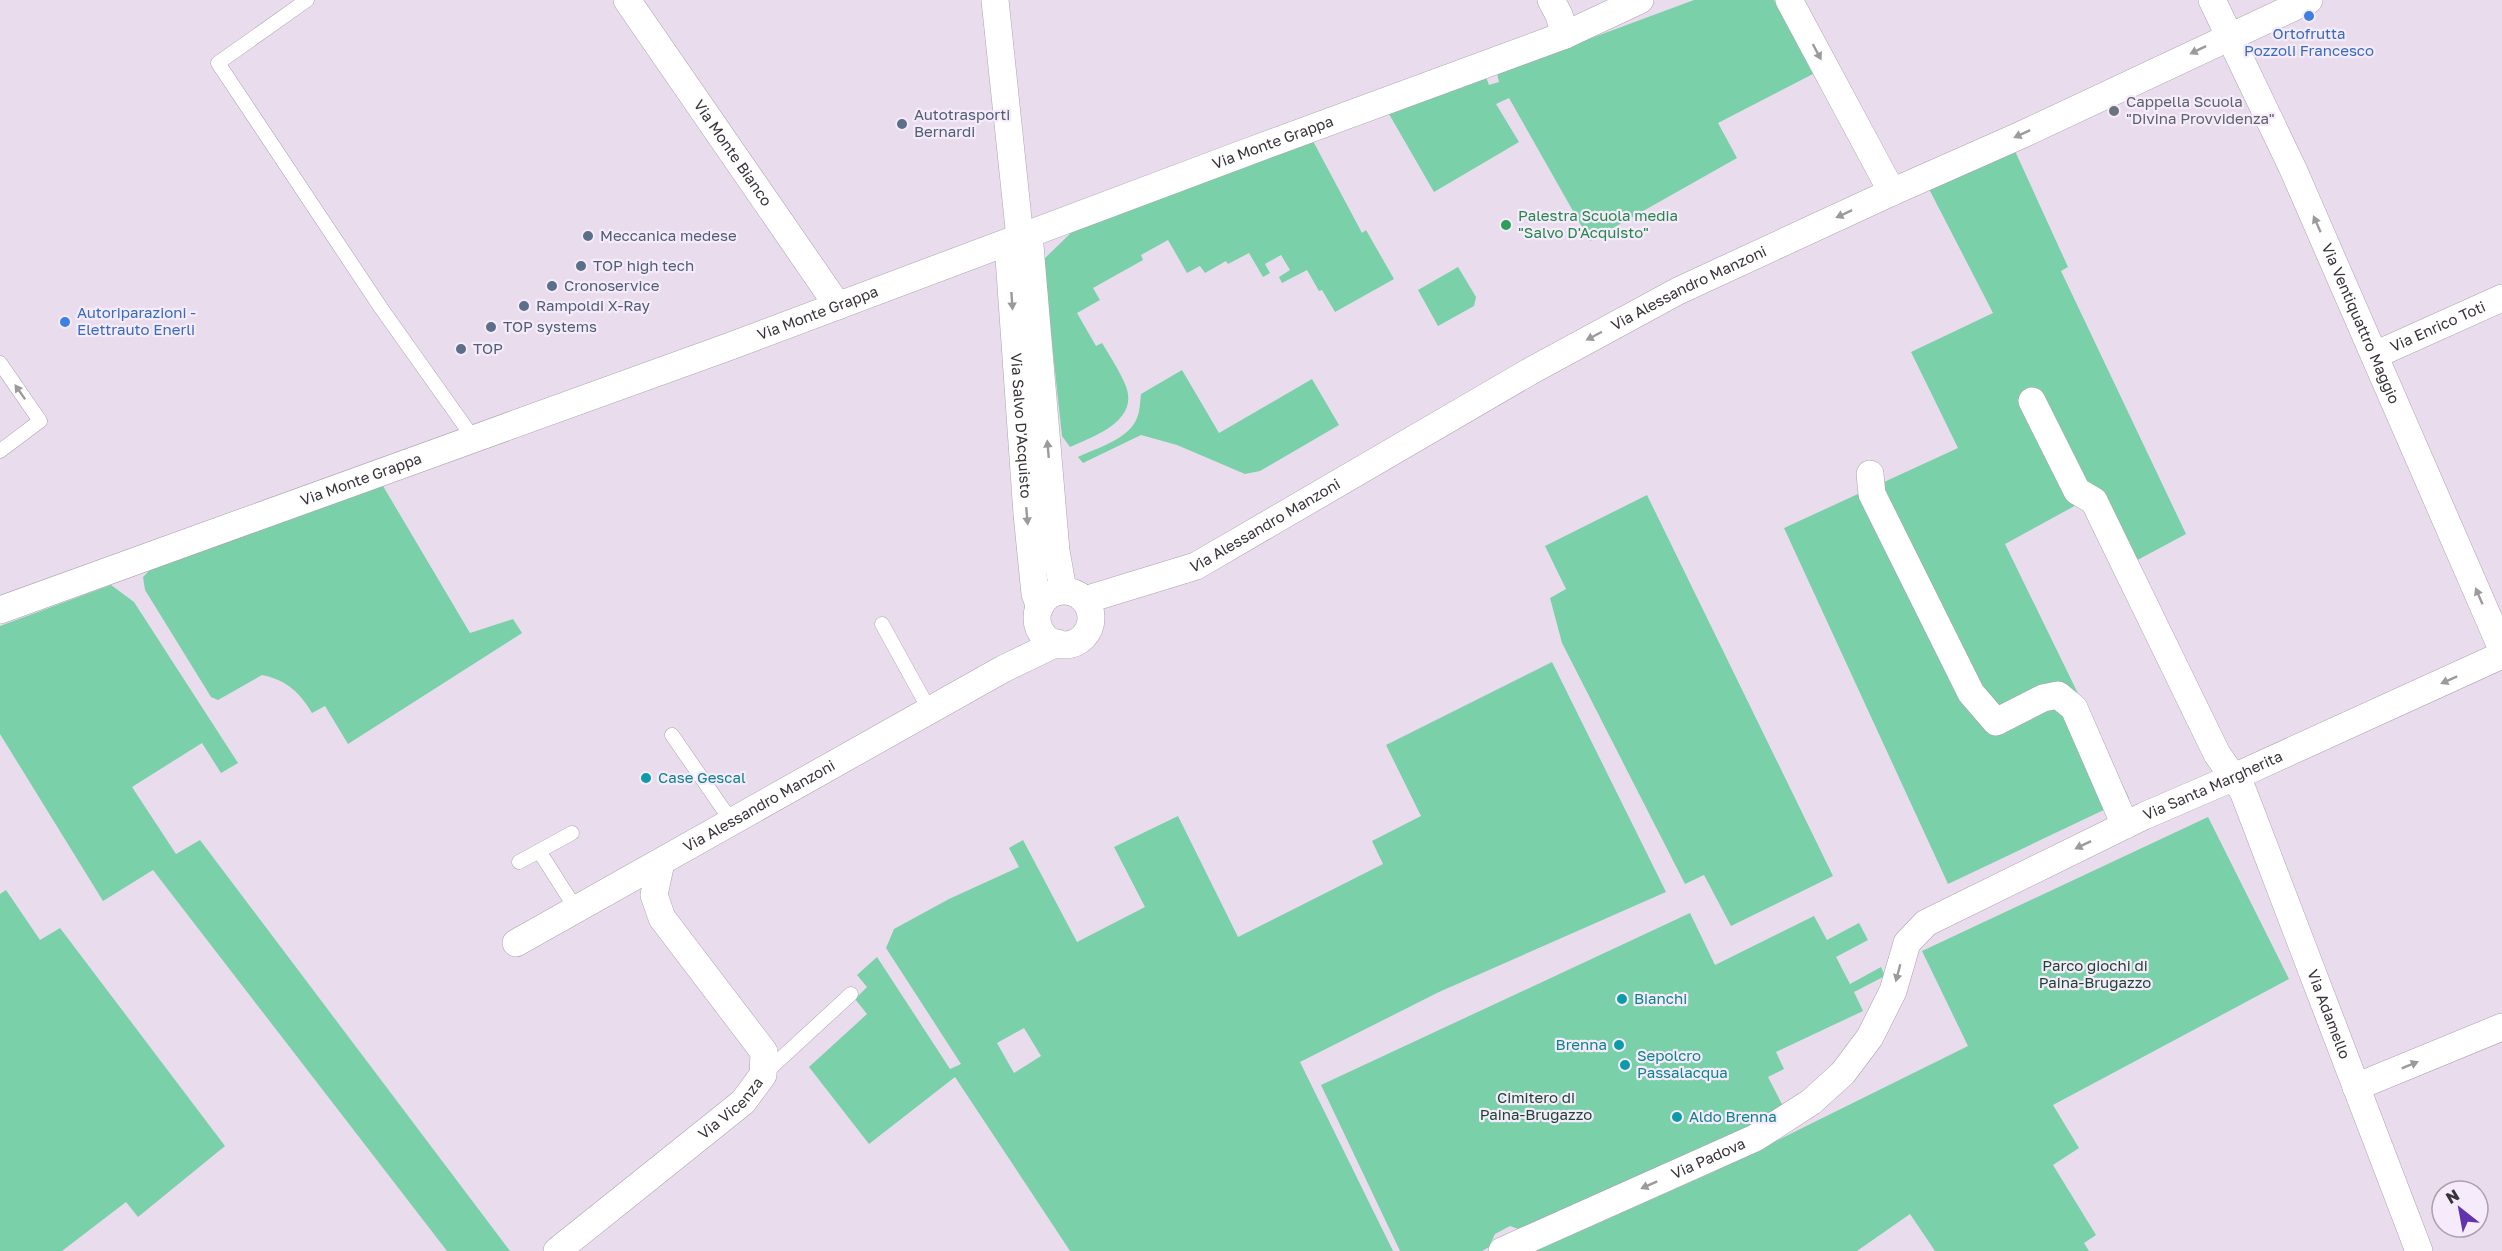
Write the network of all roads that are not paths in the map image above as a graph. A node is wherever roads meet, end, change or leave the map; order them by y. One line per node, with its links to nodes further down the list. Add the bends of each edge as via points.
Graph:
1 (308, 0): 18 (lane, via 218,63 381,308)
2 (627, 0): 14 (street, Via Monte Bianco)
3 (995, 0): 12 (street, Via Salvo D'Acquisto)
4 (1551, 0): 9 (street)
5 (1790, 0): 11 (street, one-way to 11)
6 (2212, 0): 10 (street, Via Ventiquattro Maggio)
7 (2309, 0): 10 (street, Via Alessandro Manzoni)
8 (1640, 2): 9 (street, Via Monte Grappa)
9 (1565, 35): 12 (street, Via Monte Grappa)
10 (2230, 35): 11 (street, Via Alessandro Manzoni, one-way to 11); 15 (street, Via Ventiquattro Maggio, one-way to 10)
11 (1892, 192): 21 (street, Via Alessandro Manzoni, one-way to 21, via 1678,291 1529,372 1196,566)
12 (1019, 238): 14 (street, Via Monte Grappa); 21 (street, Via Salvo D'Acquisto, one-way to 12, via 1056,551); 24 (street, Via Salvo D'Acquisto, one-way to 24, via 1027,514 1035,594)
13 (2502, 298): 15 (street, Via Enrico Toti)
14 (838, 306): 18 (street, Via Monte Grappa)
15 (2374, 355): 25 (street, Via Ventiquattro Maggio, one-way to 15)
16 (0, 363): 19 (lane, one-way to 16, via 40,421)
17 (2032, 401): 29 (street, Via Adamello, via 2077,491 2094,501 2099,510)
18 (474, 439): 22 (street, Via Monte Grappa)
19 (0, 451)
20 (1870, 474): 31 (street, via 1872,494 1971,693 1996,722 2043,698 2058,695 2073,708)
21 (1074, 595): 24 (street, via 1049,595); 24 (street, via 1090,609 1092,619 1082,639 1070,644)
22 (0, 610)
23 (882, 624): 27 (lane)
24 (1045, 625): 27 (street, Via Alessandro Manzoni, via 1003,669)
25 (2502, 649)
26 (2502, 655): 29 (street, Via Santa Margherita, one-way to 29)
27 (930, 711): 30 (street, Via Alessandro Manzoni)
28 (672, 735): 30 (lane)
29 (2232, 778): 31 (street, Via Santa Margherita); 42 (street, Via Adamello, via 2243,791)
30 (732, 822): 35 (street, Via Alessandro Manzoni)
31 (2125, 825): 37 (street, Via Santa Margherita, one-way to 37)
32 (572, 833): 33 (lane)
33 (538, 851): 34 (lane); 36 (lane)
34 (519, 862)
35 (661, 862): 36 (street, Via Alessandro Manzoni); 41 (street, Via Vicenza, via 654,895 662,918 764,1052)
36 (576, 909): 38 (street, Via Alessandro Manzoni)
37 (1926, 923): 44 (street, Via Padova, one-way to 44, via 1907,943 1893,991 1870,1037 1843,1073 1811,1102 1755,1138)
38 (516, 943)
39 (851, 994): 41 (lane)
40 (2502, 1027): 42 (street, one-way to 40)
41 (763, 1075): 43 (street, Via Vicenza, via 743,1102)
42 (2356, 1087): 45 (street, Via Adamello)
43 (557, 1251)
44 (1502, 1251)
45 (2419, 1251)

